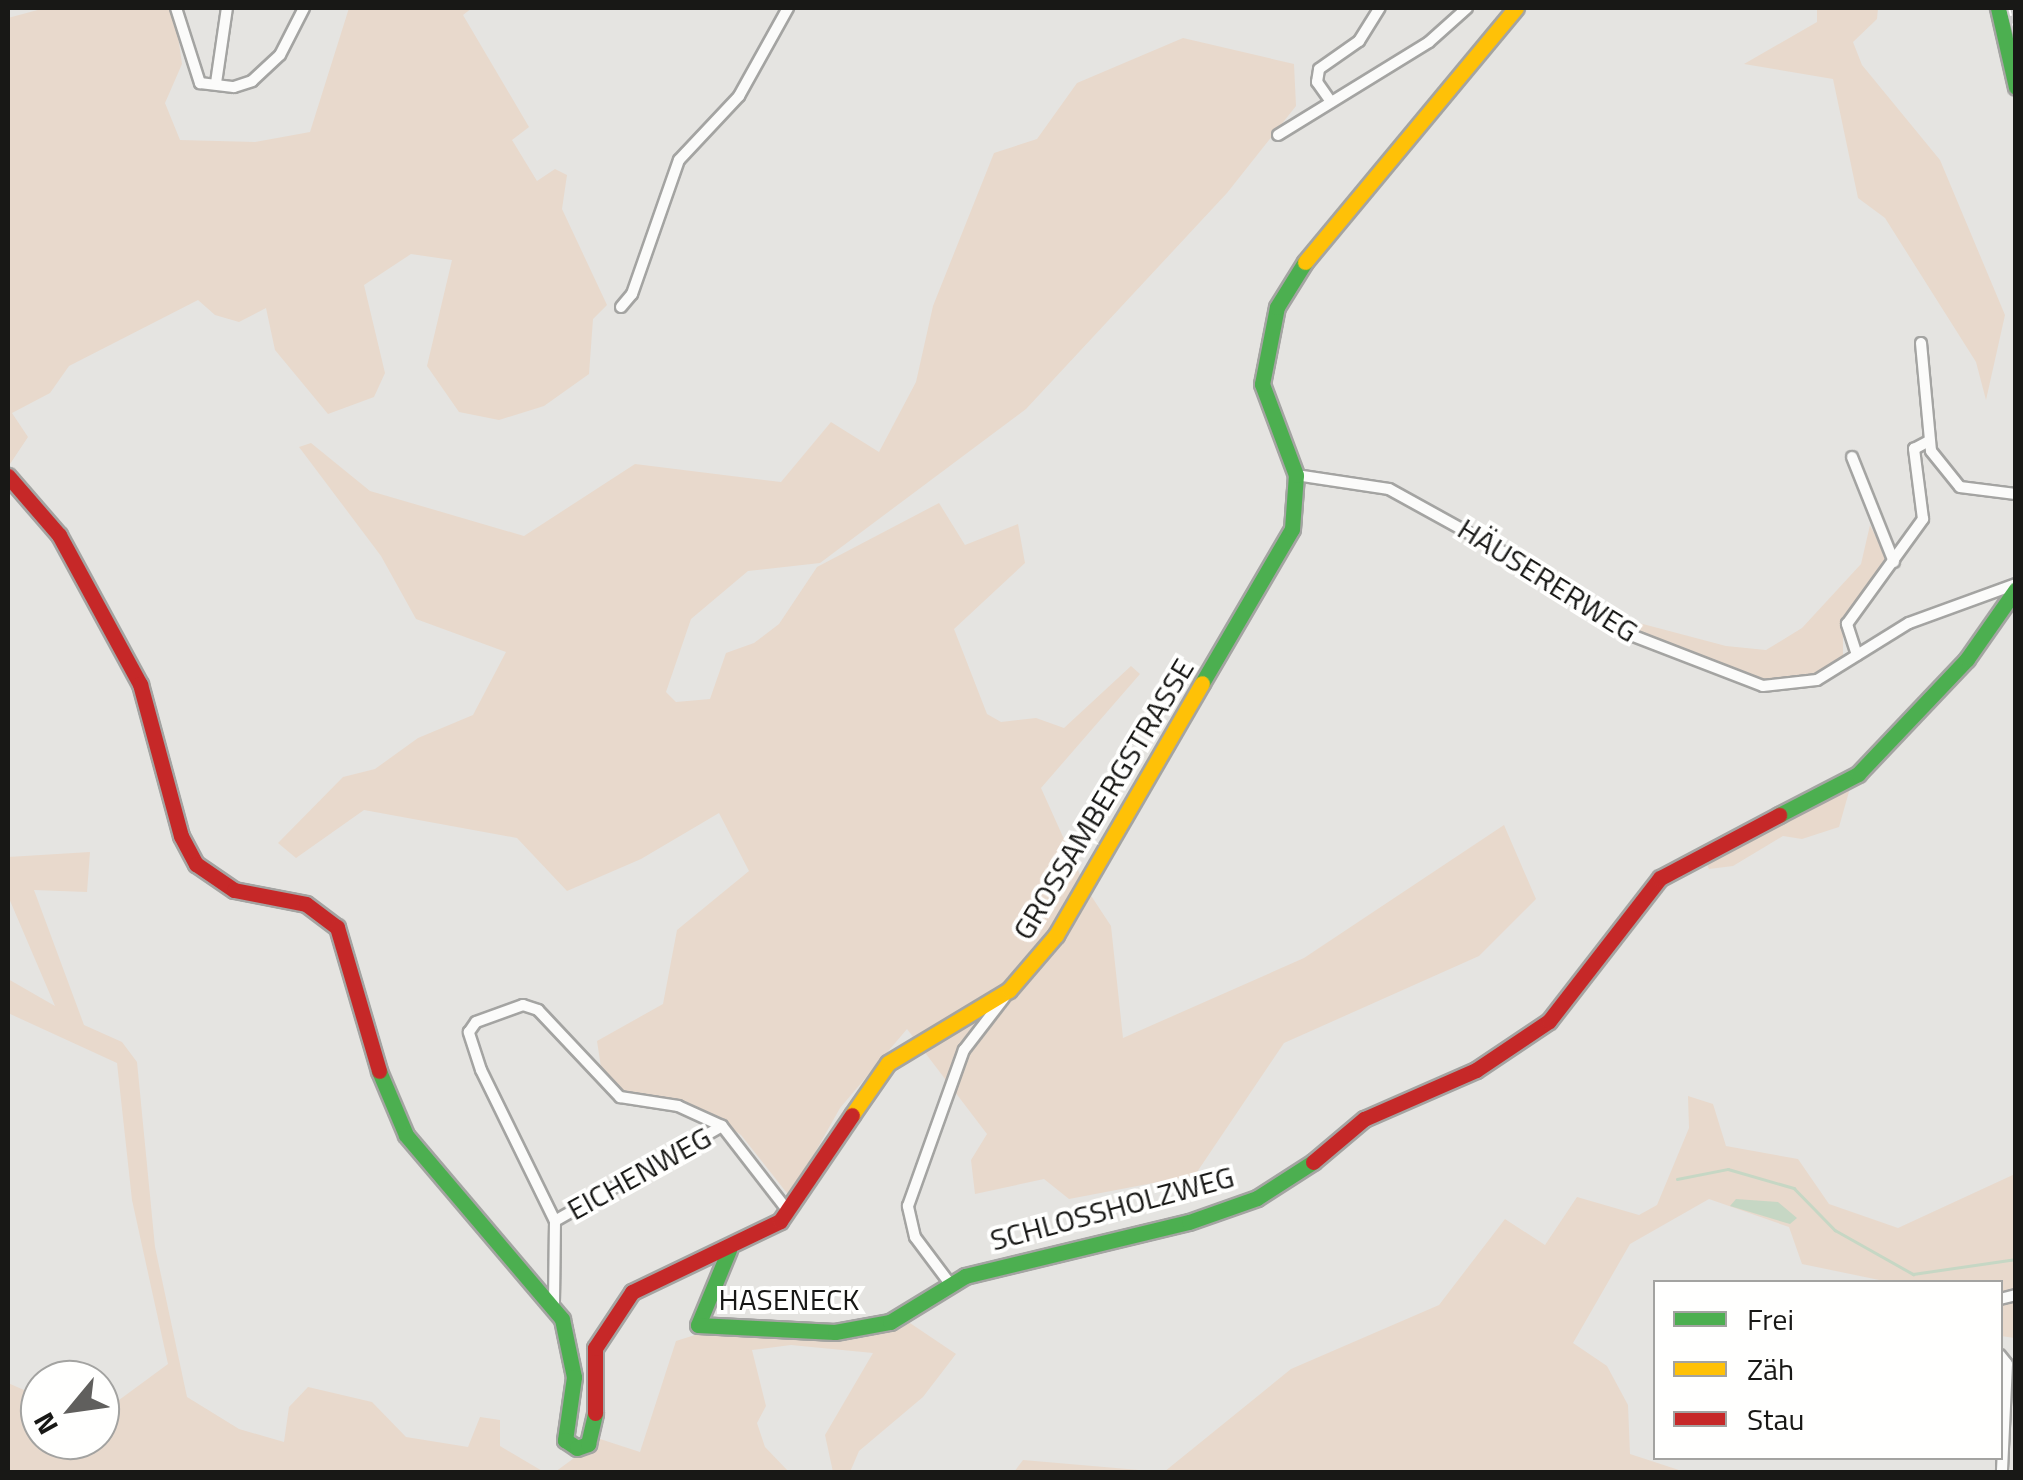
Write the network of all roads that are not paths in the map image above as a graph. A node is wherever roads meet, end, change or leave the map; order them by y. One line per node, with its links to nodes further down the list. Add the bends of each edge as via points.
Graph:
1 (176, 8): 9 (street, via 195,75 205,86)
2 (227, 8): 9 (street)
3 (304, 8): 9 (street, via 280,54 261,74 244,86)
4 (788, 8): 13 (street, via 739,96 679,160 632,294)
5 (1380, 8): 11 (street, via 1359,41 1319,68 1317,82)
6 (1467, 8): 11 (street, via 1428,42)
7 (1516, 8): 18 (street, GROSSAMBERGSTRASSE, via 1310,253 1277,307 1262,384)
8 (1998, 8): 10 (street)
9 (216, 83)
10 (2016, 87)
11 (1330, 99): 12 (street)
12 (1278, 136)
13 (621, 308)
14 (1921, 343): 15 (street)
15 (1927, 442): 19 (street, via 1960,487); 20 (street, via 1914,449 1923,519)
16 (1852, 457): 20 (street)
17 (8, 476): 29 (street, GROSSAMBERGSTRASSE, via 59,535 132,667 151,713 181,836 196,864 234,890 306,904 332,920 383,1084 406,1135)
18 (1296, 476): 22 (street, HÄUSERERWEG, via 1307,472 1389,489 1514,558 1618,630 1745,683 1810,684); 23 (street, GROSSAMBERGSTRASSE, via 1297,513 1273,569 1056,935)
19 (2016, 494)
20 (1894, 562): 22 (street, via 1847,624)
21 (2016, 587): 22 (street, HÄUSERERWEG, via 1930,613); 28 (street, SCHLOSSHOLZWEG, via 1968,659 1858,774 1660,878 1565,1004 1494,1061 1386,1106 1305,1169 1220,1213)
22 (1856, 655)
23 (1009, 990): 25 (street, GROSSAMBERGSTRASSE, via 888,1063); 28 (street, via 964,1050 908,1206 915,1237)
24 (722, 1126): 25 (street); 26 (street, EICHENWEG); 26 (street, via 678,1106 620,1097 538,1010 523,1006 476,1022 469,1032 481,1070)
25 (788, 1211): 27 (street, GROSSAMBERGSTRASSE)
26 (555, 1220): 29 (street)
27 (729, 1250): 28 (street, HASENECK, via 698,1326 866,1328 908,1314); 29 (street, GROSSAMBERGSTRASSE, via 667,1271 620,1306 595,1348 595,1427 588,1444 578,1448 566,1440 574,1377)
28 (951, 1284)
29 (554, 1302)
30 (2008, 1361): 31 (street)
31 (2003, 1454)

